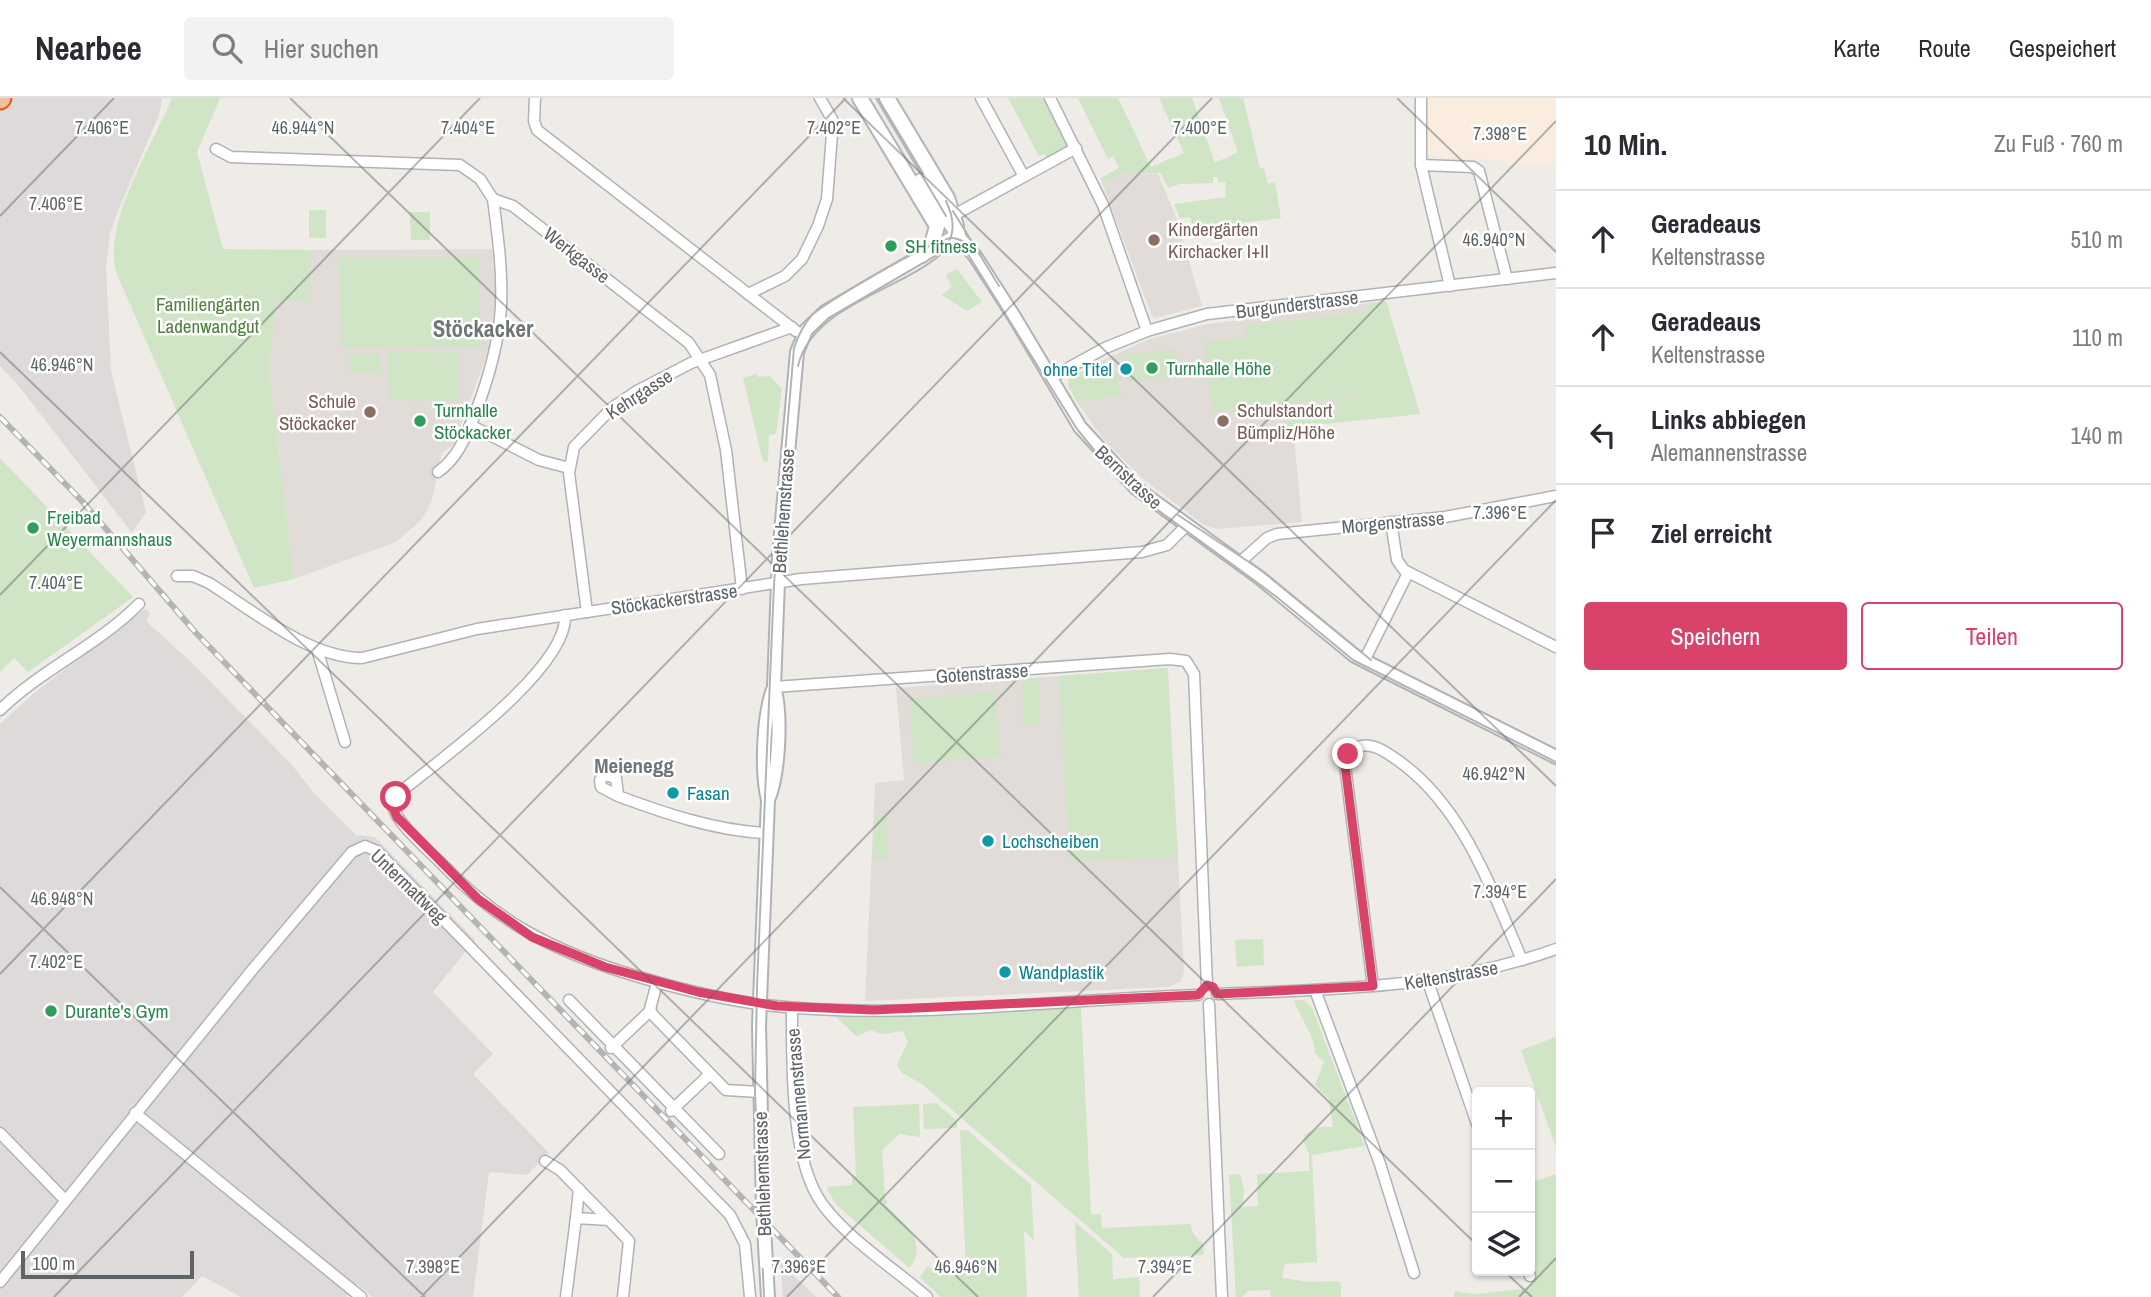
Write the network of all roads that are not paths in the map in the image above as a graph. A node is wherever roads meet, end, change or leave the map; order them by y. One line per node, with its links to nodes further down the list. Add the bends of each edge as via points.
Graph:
1 (535, 98): 20 (street, via 537,130)
2 (820, 98): 20 (street, via 833,121 827,199 818,226 802,259 785,276)
3 (860, 98): 16 (main road, via 936,226 933,241)
4 (866, 98): 15 (main road, Bernstrasse)
5 (887, 98): 14 (main road, Bernstrasse)
6 (981, 98): 12 (street)
7 (1051, 98): 9 (street)
8 (1420, 98): 11 (street)
9 (1076, 148): 12 (street); 22 (street, via 1112,227)
10 (216, 149): 13 (street, Werkgasse, via 230,157 455,163 480,178)
11 (1421, 165): 18 (street, via 1473,167 1481,173); 19 (street)
12 (1023, 175): 14 (street)
13 (493, 199): 24 (street, Werkgasse, via 522,213 689,343); 26 (street, via 502,267 502,322)
14 (954, 215): 15 (main road, Bernstrasse)
15 (958, 234): 16 (street); 25 (street, Bernstrasse)
16 (922, 256): 23 (street, via 825,312)
17 (1556, 274): 18 (street, Burgunderstrasse)
18 (1507, 279): 19 (street, Burgunderstrasse)
19 (1450, 286): 22 (street, Burgunderstrasse, via 1207,314)
20 (748, 294): 21 (street)
21 (792, 327): 23 (street); 24 (street, Kehrgasse)
22 (1147, 331): 25 (street, Burgunderstrasse)
23 (802, 336): 35 (street, Bethlehemstrasse, via 792,381)
24 (700, 359): 27 (street, Kehrgasse, via 612,408 574,447); 36 (street, Werkgasse, via 710,375 726,450)
25 (1051, 378): 31 (street, Bernstrasse, via 1080,427 1107,460)
26 (470, 425): 27 (street, via 539,460); 28 (street, via 457,454)
27 (569, 468): 38 (street)
28 (438, 472)
29 (1556, 496): 30 (street, Morgenstrasse, via 1476,513)
30 (1391, 522): 32 (street, Morgenstrasse, via 1277,534); 33 (street, via 1397,560)
31 (1186, 526): 32 (street, Bernstrasse); 35 (street, Stöckackerstrasse, via 1171,542 1142,552 871,571)
32 (1239, 563): 42 (street, Bernstrasse)
33 (1408, 573): 40 (street); 42 (street)
34 (177, 576): 41 (street, Stöckackerstrasse, via 209,583)
35 (778, 583): 36 (street, Stöckackerstrasse); 43 (street, Bethlehemstrasse)
36 (742, 589): 38 (street, Stöckackerstrasse)
37 (139, 604): 44 (street, via 107,633 24,688)
38 (587, 612): 39 (street, Stöckackerstrasse)
39 (565, 615): 41 (street, Stöckackerstrasse, via 477,629 362,658); 52 (street, via 566,626 537,676 398,794 393,806 397,817 460,883 505,920 573,956)
40 (1556, 647)
41 (317, 649): 45 (street)
42 (1364, 661): 46 (street, Bernstrasse)
43 (774, 687): 48 (street, Bethlehemstrasse, via 768,700); 53 (street, Gotenstrasse, via 1171,659 1189,663 1194,674)
44 (0, 710)
45 (345, 742)
46 (1556, 757)
47 (618, 796): 48 (street, via 691,819)
48 (766, 833): 59 (street, Bethlehemstrasse)
49 (1556, 949): 50 (street, Keltenstrasse)
50 (1522, 960): 51 (street, Keltenstrasse); 54 (street, via 1469,844 1446,806 1402,763 1379,748 1362,745 1350,751 1345,765)
51 (1428, 982): 54 (street, Keltenstrasse); 67 (street)
52 (656, 983): 59 (street); 62 (street)
53 (1207, 985): 56 (street); 57 (street)
54 (1373, 986): 55 (street, Keltenstrasse)
55 (1315, 990): 56 (street, Keltenstrasse); 76 (street, via 1380,1164)
56 (1217, 994): 60 (street)
57 (1198, 995): 60 (street); 61 (street, via 886,1010)
58 (569, 1000): 63 (street)
59 (759, 1004): 61 (street); 65 (street, Bethlehemstrasse)
60 (1209, 1004): 84 (street)
61 (792, 1008): 83 (street, Normannenstrasse, via 801,1156 811,1185 831,1215)
62 (650, 1010): 63 (street); 64 (street, Bethlehemstrasse)
63 (612, 1047): 66 (street)
64 (710, 1074): 65 (street, Bethlehemstrasse, via 728,1091); 66 (street)
65 (759, 1092): 82 (street, Bethlehemstrasse, bridge)
66 (673, 1110): 70 (street)
67 (1472, 1110)
68 (135, 1113): 73 (street, Untermattweg); 78 (street); 81 (street, Untermattweg, via 352,852 361,846 371,847 730,1215 745,1244)
69 (0, 1133): 73 (street)
70 (719, 1154)
71 (545, 1161): 72 (street)
72 (579, 1189): 74 (street); 75 (street)
73 (65, 1200): 77 (street, Untermattweg)
74 (576, 1217): 75 (street); 79 (street)
75 (609, 1220): 80 (street, via 630,1245)
76 (1414, 1273)
77 (0, 1282)
78 (360, 1297)
79 (566, 1297)
80 (623, 1297)
81 (750, 1297)
82 (768, 1297)
83 (927, 1297)
84 (1222, 1297)

